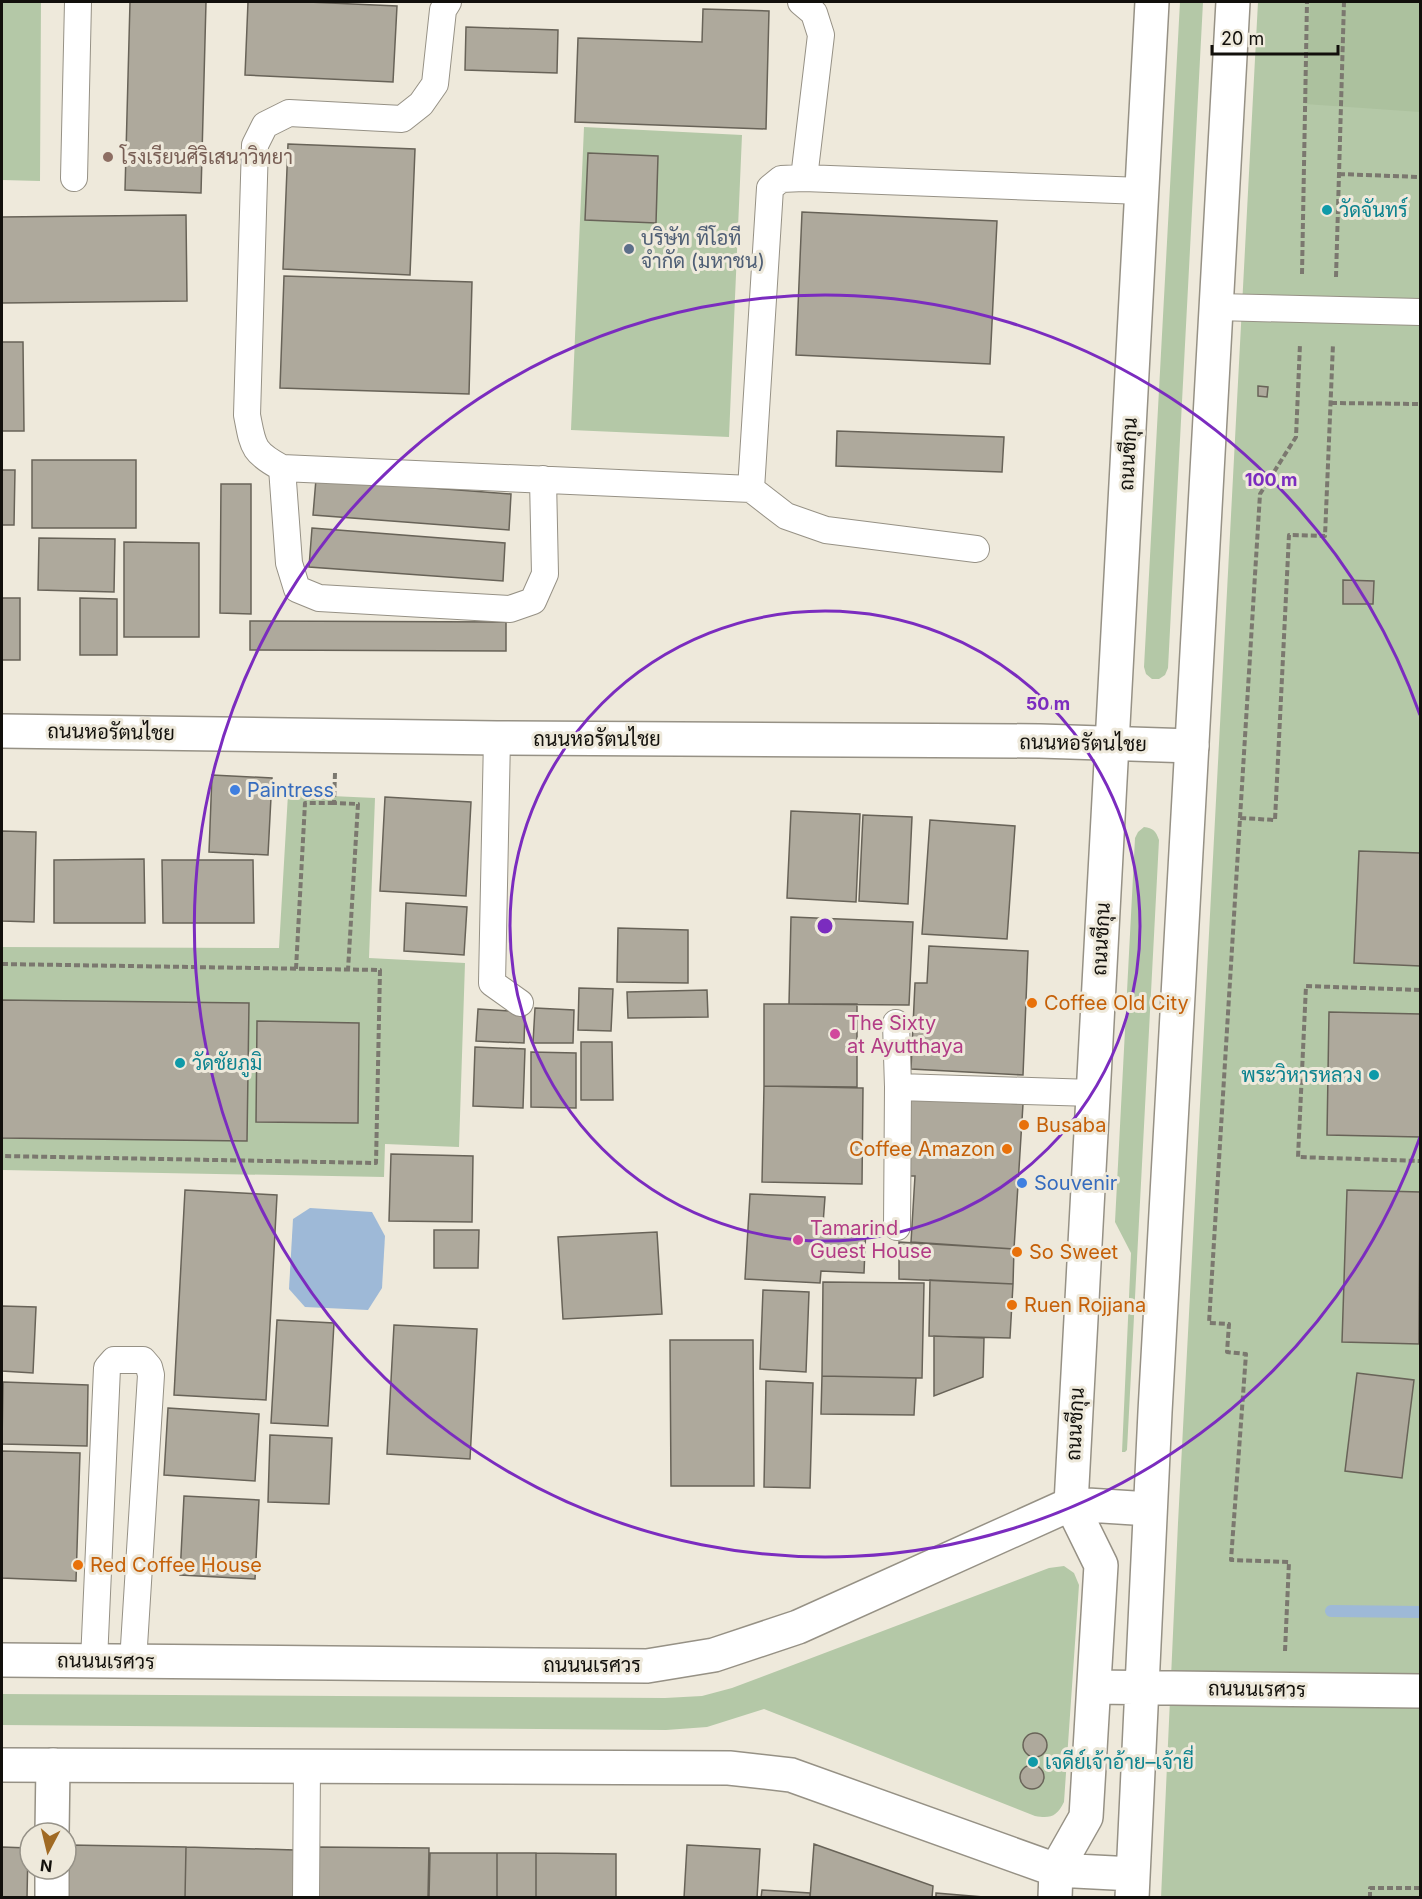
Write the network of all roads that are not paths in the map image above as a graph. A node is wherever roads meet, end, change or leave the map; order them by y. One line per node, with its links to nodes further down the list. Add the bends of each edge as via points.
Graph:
1 (78, 2): 6 (lane)
2 (448, 2): 11 (lane, via 443,10 435,84 421,104 402,119 289,113 265,125 255,145 247,415 253,446 263,458)
3 (801, 2): 7 (lane, via 814,13 821,35)
4 (1152, 2): 8 (street, ถนนชีกุน)
5 (1233, 2): 9 (street)
6 (74, 178)
7 (804, 178): 8 (lane); 13 (lane, via 781,179 770,188)
8 (1142, 191): 17 (street, ถนนชีกุน)
9 (1216, 307): 10 (lane); 18 (street)
10 (1420, 312)
11 (282, 468): 12 (lane); 12 (lane, via 289,563 297,589 319,598 510,609 533,601 545,574)
12 (543, 479): 13 (lane)
13 (751, 489): 14 (lane, via 786,516 826,530)
14 (976, 549)
15 (2, 731): 16 (street, ถนนหอรัตนไชย)
16 (496, 738): 17 (street, ถนนหอรัตนไชย); 19 (lane, via 492,984)
17 (1112, 743): 18 (street, ถนนหอรัตนไชย); 22 (street, ถนนชีกุน)
18 (1192, 746): 25 (street)
19 (520, 1003)
20 (896, 1023): 21 (lane)
21 (898, 1088): 22 (lane); 23 (lane)
22 (1093, 1093): 24 (street, ถนนชีกุน)
23 (897, 1227)
24 (1071, 1504): 25 (street, ถนนนเรศวร); 28 (street, ถนนนเรศวร, via 798,1627 714,1655 647,1666); 29 (street, ถนนชีกุน, via 1101,1565)
25 (1150, 1509): 30 (street)
26 (2, 1660): 27 (street, ถนนนเรศวร)
27 (94, 1661): 28 (street, ถนนนเรศวร); 28 (lane, via 106,1368 114,1360 143,1360 151,1376)
28 (133, 1662)
29 (1094, 1687): 30 (street, ถนนนเรศวร); 37 (street, ถนนชีกุน, via 1086,1817)
30 (1142, 1688): 31 (street, ถนนนเรศวร); 38 (street)
31 (1420, 1691)
32 (2, 1765): 33 (street)
33 (53, 1765): 34 (street); 35 (street)
34 (307, 1766): 37 (street, via 729,1768 792,1775); 40 (lane)
35 (52, 1821)
36 (52, 1881): 39 (street)
37 (1055, 1884): 38 (street)
38 (1132, 1886)
39 (52, 1898)
40 (306, 1898)

